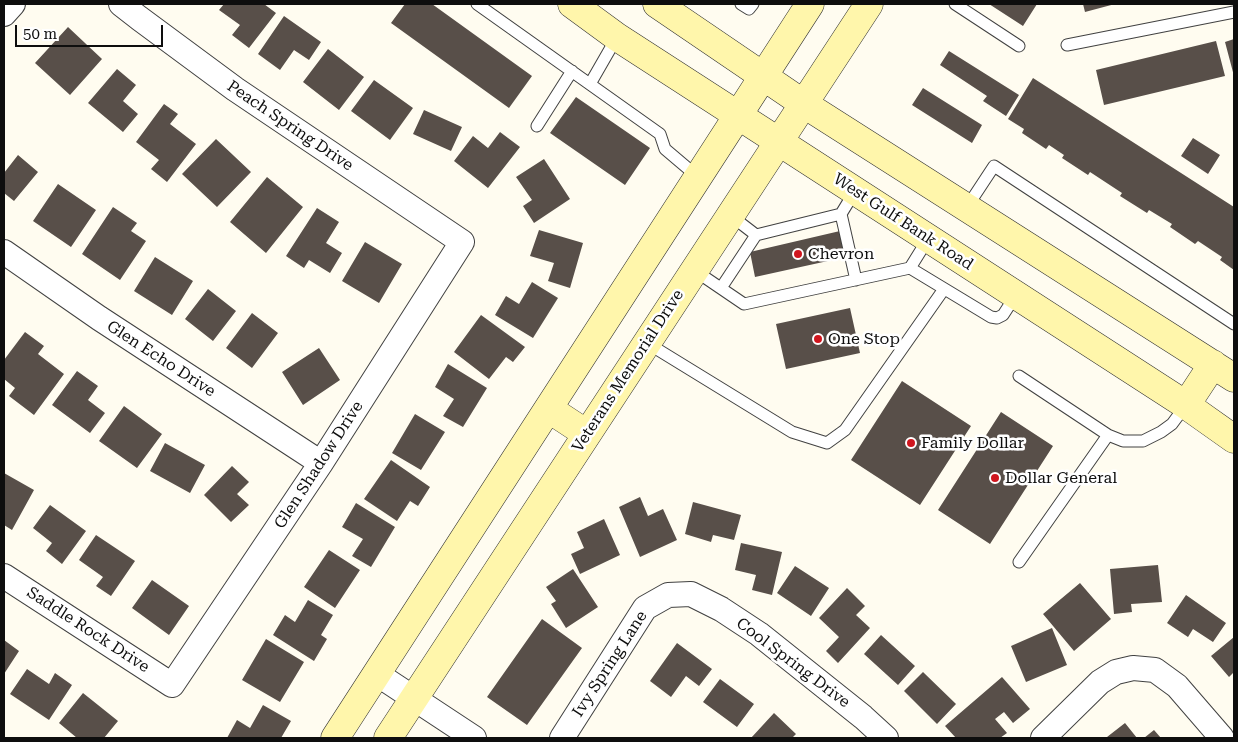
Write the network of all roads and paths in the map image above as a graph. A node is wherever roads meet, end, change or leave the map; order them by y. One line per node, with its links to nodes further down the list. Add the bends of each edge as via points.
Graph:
1 (13, 4): 12 (street)
2 (121, 4): 30 (street, Peach Spring Drive, via 234,89)
3 (477, 4): 16 (lane)
4 (572, 4): 13 (main road, West Gulf Bank Road)
5 (657, 4): 17 (main road)
6 (741, 4): 7 (lane, via 749,9)
7 (753, 4)
8 (810, 4): 17 (main road)
9 (870, 4): 19 (main road, Veterans Memorial Drive)
10 (954, 4): 15 (lane)
11 (1234, 12): 14 (lane)
12 (4, 14)
13 (617, 37): 18 (lane); 20 (main road, West Gulf Bank Road)
14 (1067, 45)
15 (1019, 46)
16 (572, 71): 18 (lane); 21 (lane)
17 (763, 76): 19 (main road); 20 (main road)
18 (590, 84): 23 (lane, via 660,134 665,149)
19 (804, 104): 22 (main road, Veterans Memorial Drive); 25 (main road)
20 (738, 116): 22 (main road, West Gulf Bank Road); 23 (main road)
21 (537, 126)
22 (778, 141): 24 (main road, West Gulf Bank Road); 27 (main road, Veterans Memorial Drive)
23 (698, 176): 43 (main road)
24 (855, 191): 26 (lane); 29 (main road, West Gulf Bank Road)
25 (967, 208): 38 (lane, via 994,166); 40 (main road)
26 (841, 214): 28 (lane); 34 (lane)
27 (730, 215): 28 (lane); 33 (main road, Veterans Memorial Drive)
28 (756, 235): 35 (lane)
29 (928, 238): 32 (lane); 37 (main road, West Gulf Bank Road)
30 (462, 242): 47 (street, Glen Shadow Drive)
31 (4, 252): 47 (street, Glen Echo Drive)
32 (910, 268): 34 (lane); 36 (lane)
33 (694, 270): 35 (lane); 39 (main road, Veterans Memorial Drive)
34 (856, 280): 35 (lane, via 744,304)
35 (721, 288)
36 (944, 289): 37 (lane, via 997,318 1003,315); 39 (lane, via 845,430 827,443 792,432)
37 (1016, 295): 42 (main road, West Gulf Bank Road)
38 (1234, 324)
39 (647, 343): 44 (main road, Veterans Memorial Drive)
40 (1224, 371): 42 (main road)
41 (1019, 376): 45 (lane)
42 (1186, 406): 45 (lane, via 1172,424 1143,441 1123,441); 46 (main road, West Gulf Bank Road)
43 (549, 409): 44 (main road); 51 (main road)
44 (587, 434): 53 (main road, Veterans Memorial Drive)
45 (1108, 435): 48 (lane)
46 (1234, 439)
47 (321, 463): 52 (street, Glen Shadow Drive)
48 (1019, 562)
49 (4, 576): 52 (street, Saddle Rock Drive)
50 (695, 596): 57 (street, Ivy Spring Lane, via 668,594 645,608); 58 (street, Cool Spring Drive, via 760,634)
51 (377, 674): 53 (street); 54 (main road)
52 (172, 685)
53 (414, 699): 55 (main road, Veterans Memorial Drive); 56 (street)
54 (336, 738)
55 (388, 738)
56 (474, 738)
57 (562, 738)
58 (886, 738)
59 (1043, 738): 60 (street, via 1100,682 1116,672 1133,668 1155,670 1177,686)
60 (1222, 738)

